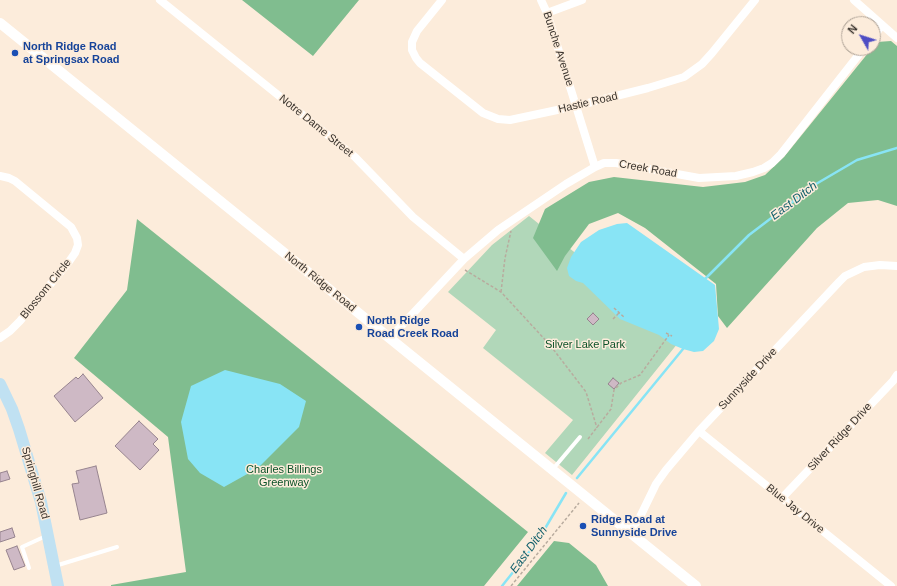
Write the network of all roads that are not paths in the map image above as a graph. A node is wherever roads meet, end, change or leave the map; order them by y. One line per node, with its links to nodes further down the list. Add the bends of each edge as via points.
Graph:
1 (160, 0): 15 (street, Notre Dame Street, via 355,157 413,217)
2 (442, 0): 12 (street, Hastie Road, via 417,31 412,42 412,50 420,63 473,106 498,120 510,120)
3 (542, 0): 7 (street, Bunche Avenue)
4 (582, 0): 7 (street)
5 (755, 0): 12 (street, Hastie Road, via 702,64 684,77)
6 (854, 0): 9 (street)
7 (547, 13): 12 (street, Bunche Avenue)
8 (0, 24): 18 (street, North Ridge Road)
9 (882, 25): 10 (street)
10 (897, 38)
11 (858, 56): 13 (street, Creek Road, via 781,154 764,168 736,176 699,178 616,163 604,163)
12 (576, 106): 13 (street, Bunche Avenue)
13 (595, 167): 15 (street, Creek Road, via 498,230)
14 (0, 176): 17 (street, Blossom Circle, via 14,181 71,227 78,245 68,263 25,315)
15 (464, 259): 18 (street, Creek Road)
16 (897, 266): 21 (street, Sunnyside Drive, via 864,267 846,276)
17 (0, 338)
18 (390, 338): 23 (street, North Ridge Road)
19 (897, 375): 24 (street, Silver Ridge Drive)
20 (0, 384): 26 (main road, Springhill Road, via 12,409 29,459)
21 (699, 431): 24 (street, Blue Jay Drive); 25 (street, Sunnyside Drive, via 662,474 639,519)
22 (580, 438): 23 (lane)
23 (552, 470): 25 (street, North Ridge Road)
24 (782, 498): 32 (street, Blue Jay Drive)
25 (629, 532): 31 (street, North Ridge Road)
26 (48, 535): 28 (main road, Springhill Road); 29 (lane, via 22,547)
27 (117, 547): 28 (lane)
28 (54, 566): 30 (main road, Springhill Road)
29 (29, 568)
30 (58, 586)
31 (696, 586)
32 (891, 586)

